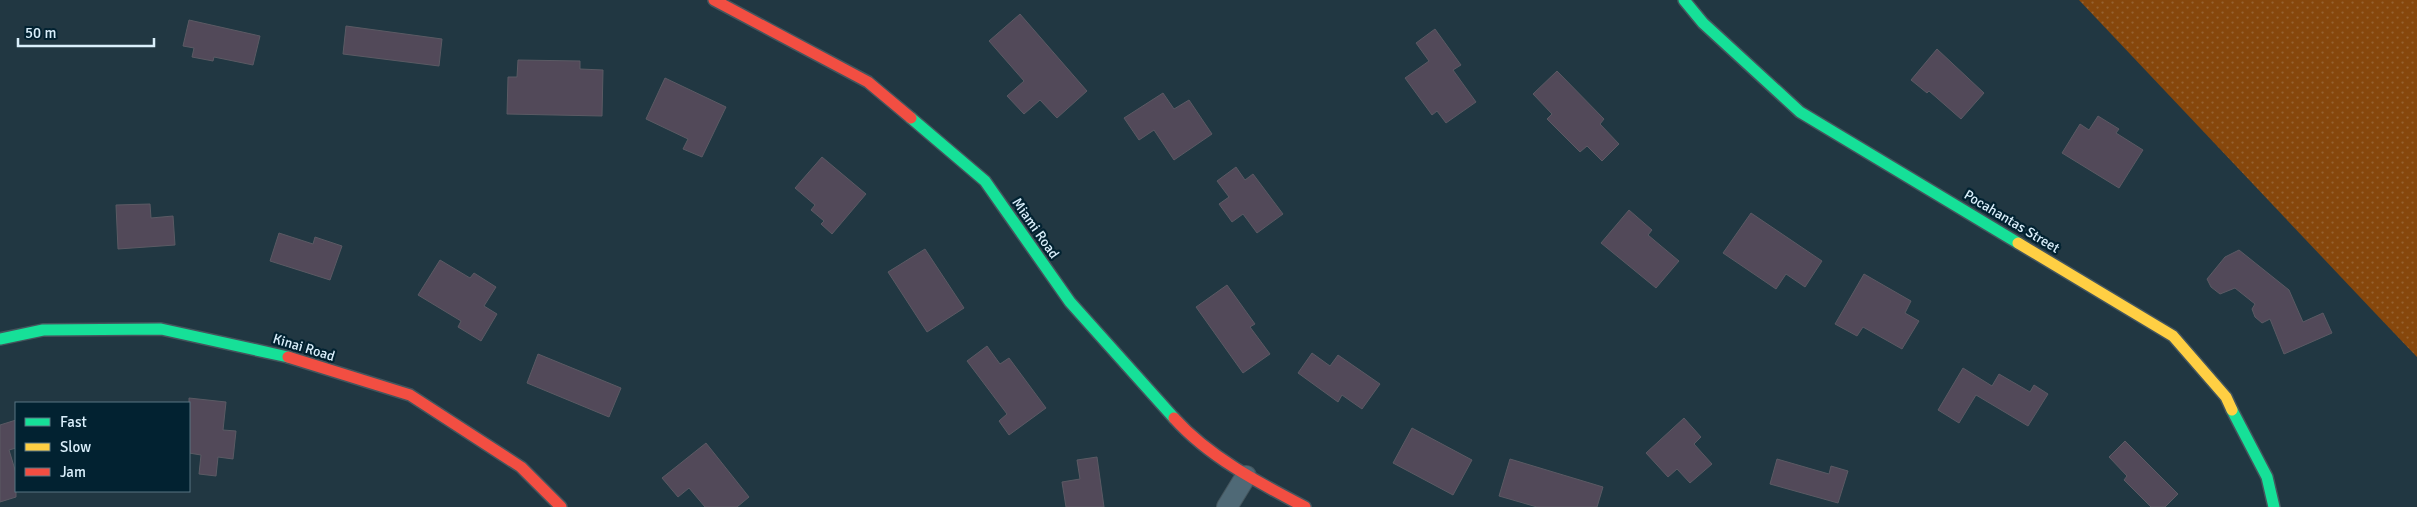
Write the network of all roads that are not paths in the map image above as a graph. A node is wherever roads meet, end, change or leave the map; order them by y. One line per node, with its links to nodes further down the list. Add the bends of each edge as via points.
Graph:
1 (714, 0): 4 (street, Miami Road, via 868,82 985,181 1070,302 1183,428)
2 (1684, 0): 8 (street, Pocahantas Street, via 1702,23 1800,112 2173,336 2226,397 2267,477)
3 (0, 340): 5 (street, Kinai Road, via 44,330 162,329 274,352 410,395 521,467)
4 (1246, 476): 6 (street); 7 (street, Miami Road)
5 (561, 507)
6 (1226, 507)
7 (1305, 507)
8 (2274, 507)

